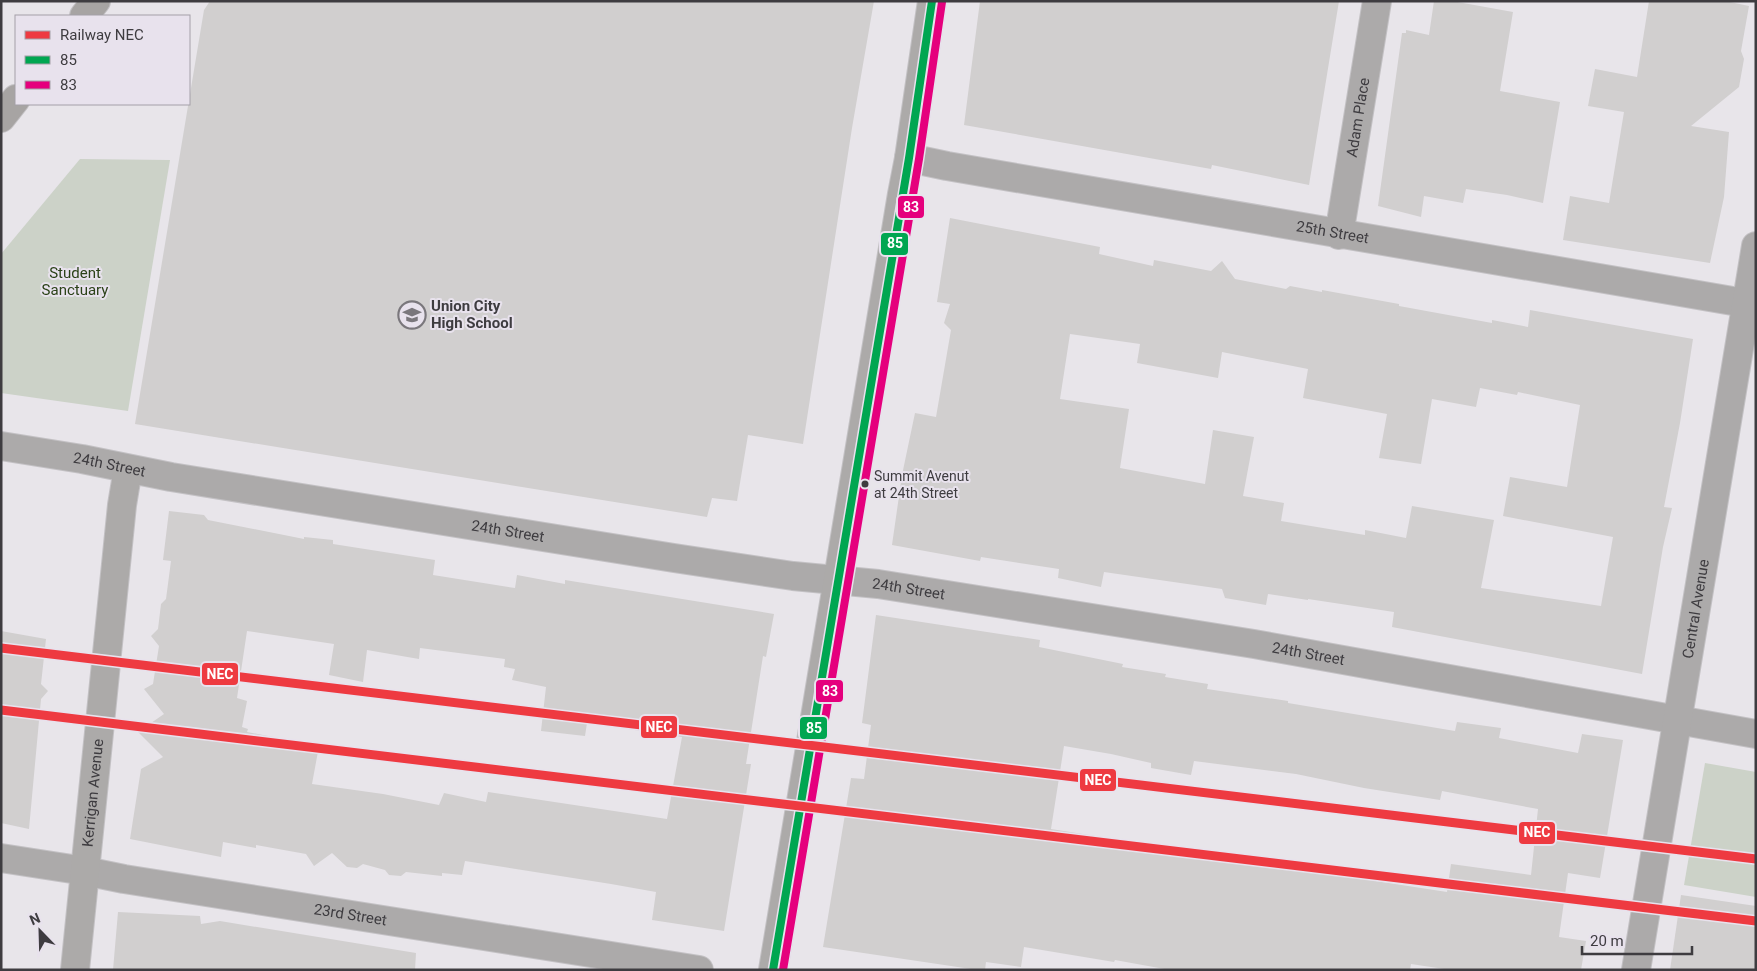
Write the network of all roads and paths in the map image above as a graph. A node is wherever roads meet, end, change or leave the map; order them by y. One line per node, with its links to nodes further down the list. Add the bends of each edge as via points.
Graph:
1 (96, 1): 4 (main road)
2 (932, 1): 7 (street)
3 (1377, 1): 8 (street, Adam Place)
4 (85, 15)
5 (15, 100): 6 (main road)
6 (1, 118)
7 (910, 158): 8 (street, 25th Street); 13 (street)
8 (1339, 235): 10 (street, 25th Street)
9 (1756, 246): 10 (street, Central Avenue)
10 (1751, 305): 14 (street, Central Avenue)
11 (1, 446): 12 (street, 24th Street)
12 (128, 469): 13 (street, 24th Street, via 674,558); 17 (street, Kerrigan Avenue)
13 (838, 581): 14 (street, 24th Street, via 878,584 1254,644); 20 (street)
14 (1677, 721): 15 (street, 24th Street); 21 (street, Central Avenue)
15 (1756, 734)
16 (1, 858): 17 (street, 23rd Street)
17 (85, 870): 18 (street, Kerrigan Avenue); 19 (street, 23rd Street, via 134,881)
18 (75, 970)
19 (700, 970)
20 (774, 970)
21 (1636, 970)

